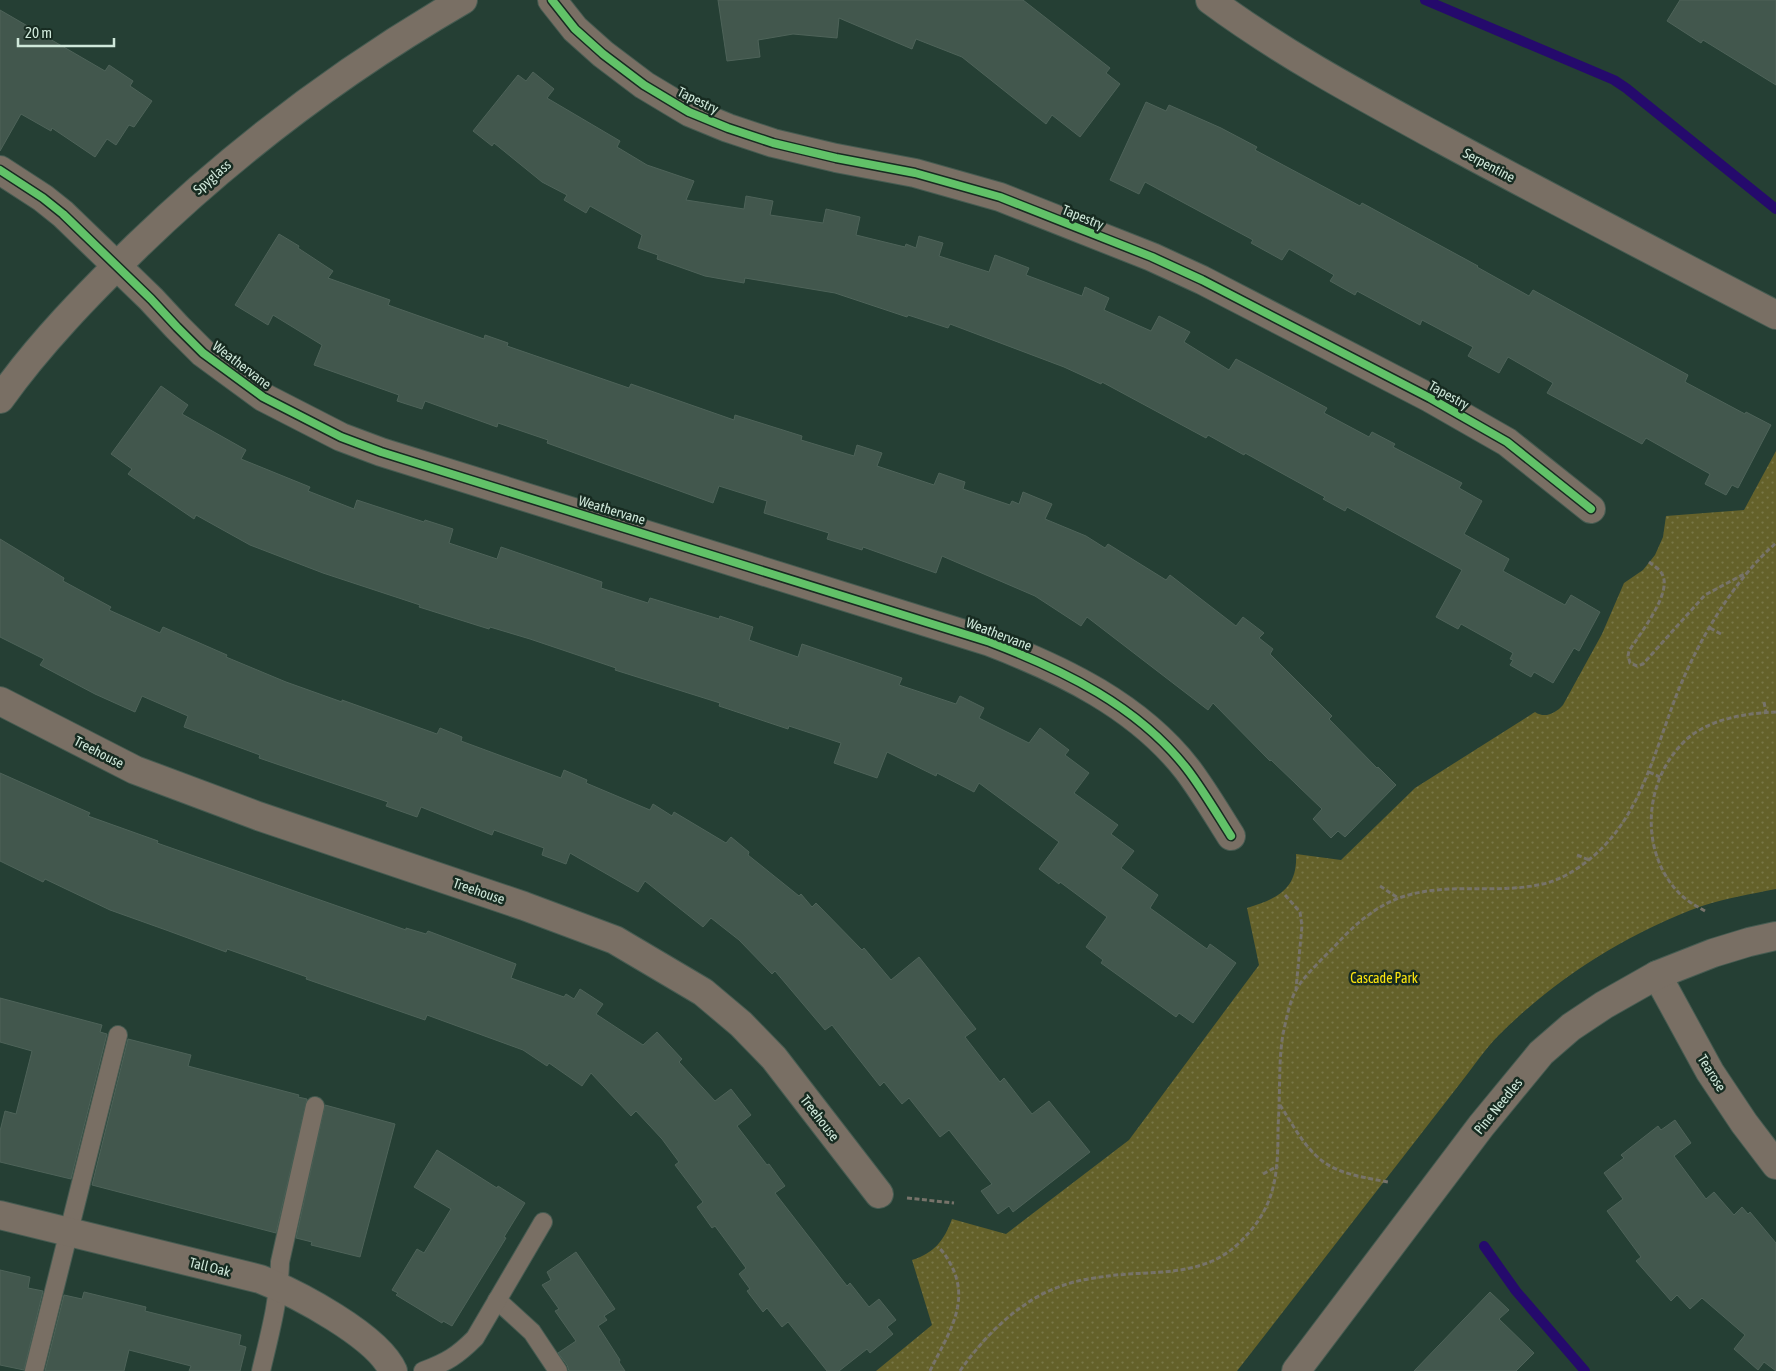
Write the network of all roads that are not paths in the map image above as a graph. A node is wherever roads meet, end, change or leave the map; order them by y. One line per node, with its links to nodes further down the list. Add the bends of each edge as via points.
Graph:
1 (463, 0): 5 (street, Spyglass, via 400,38 299,107 207,181)
2 (552, 0): 8 (street, Tapestry, via 575,29 603,54 644,85 689,112 773,143 915,173 1000,197 1152,257 1438,403 1507,442)
3 (1210, 0): 6 (street, Serpentine, via 1282,50 1335,81)
4 (0, 170): 5 (street, Weathervane, via 63,214)
5 (116, 266): 7 (street, Spyglass, via 63,322); 10 (street, Weathervane, via 211,358 263,398 342,437 381,452 990,642 1066,675 1128,711 1145,725 1186,769)
6 (1776, 315)
7 (0, 399)
8 (1591, 509)
9 (0, 700): 16 (street, Treehouse, via 135,770 615,940 703,992 741,1024 774,1058)
10 (1232, 836)
11 (1776, 936): 12 (street, Pine Needles, via 1713,953)
12 (1657, 975): 15 (street, Tearose, via 1710,1072); 27 (street, Pine Needles, via 1604,1005 1541,1053 1481,1126)
13 (118, 1035): 19 (lane)
14 (315, 1106): 20 (lane, via 280,1262)
15 (1776, 1165)
16 (879, 1194)
17 (0, 1215): 19 (street, Tall Oak)
18 (543, 1222): 21 (lane)
19 (70, 1233): 20 (street, Tall Oak); 22 (lane)
20 (280, 1287): 23 (lane); 24 (street, Tall Oak, via 359,1334 389,1362)
21 (497, 1300): 25 (lane, via 475,1338 461,1352 448,1362); 26 (lane, via 532,1332)
22 (34, 1371)
23 (261, 1371)
24 (393, 1371)
25 (423, 1371)
26 (558, 1371)
27 (1296, 1371)

